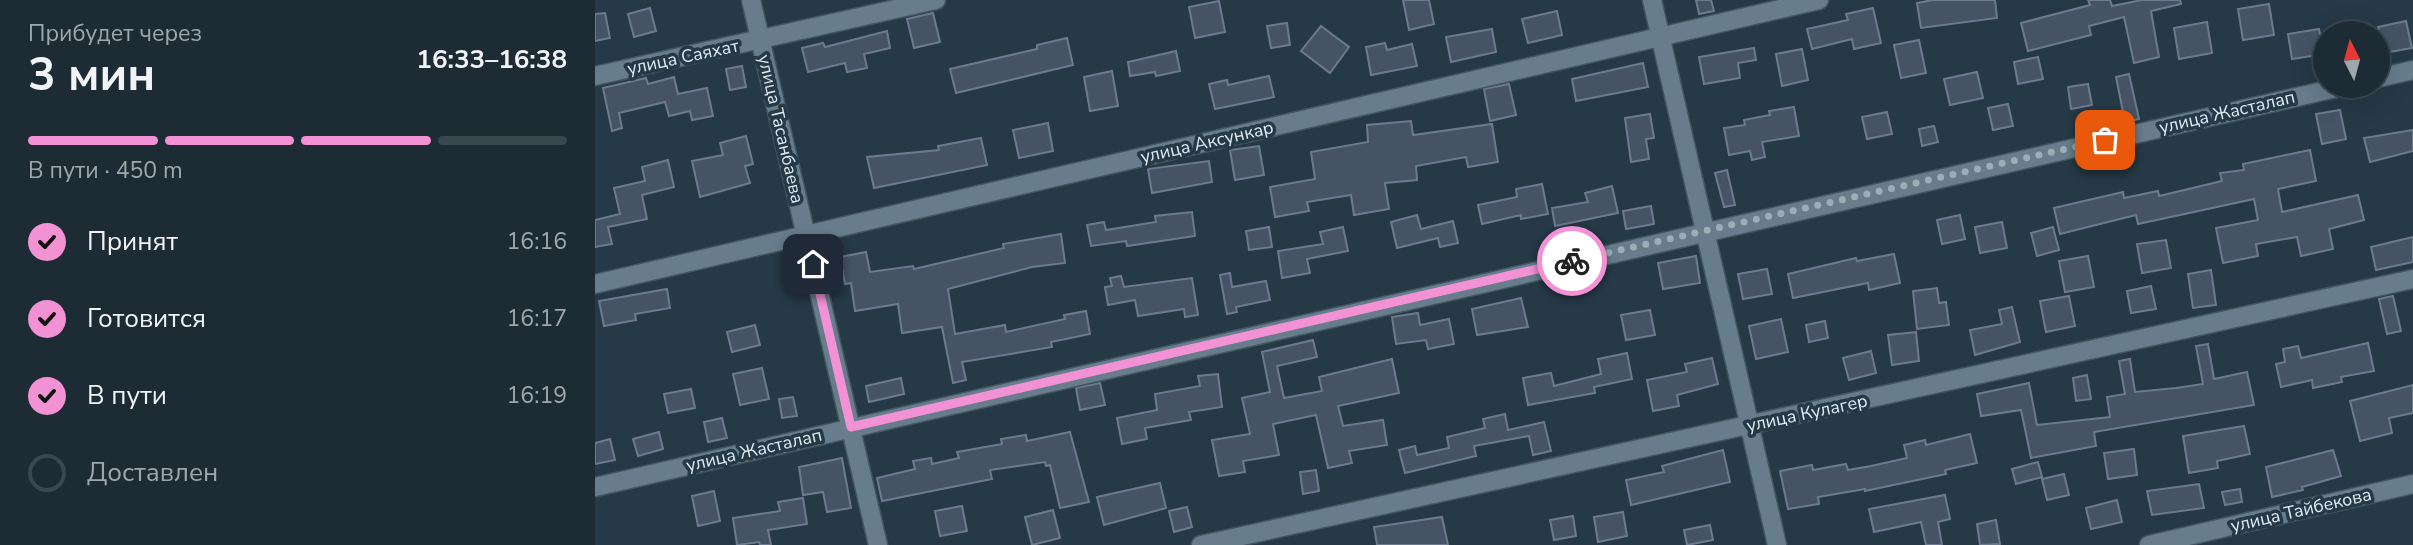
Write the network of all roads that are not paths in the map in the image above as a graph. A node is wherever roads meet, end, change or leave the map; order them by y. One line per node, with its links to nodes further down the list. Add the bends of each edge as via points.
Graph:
1 (751, 0): 6 (street, улица Тасанбаева)
2 (936, 0): 6 (street, улица Саяхат)
3 (1652, 0): 5 (street)
4 (1819, 0): 5 (street, улица Аксункар)
5 (1660, 35): 11 (street); 12 (street, улица Аксункар)
6 (760, 40): 9 (street, улица Саяхат); 12 (street, улица Тасанбаева)
7 (2413, 71): 8 (street)
8 (2391, 75)
9 (595, 76)
10 (2313, 93): 11 (street, улица Жасталап)
11 (1705, 231): 15 (street); 16 (street, улица Жасталап)
12 (806, 236): 14 (street, улица Аксункар); 16 (street, улица Тасанбаева)
13 (2413, 279): 15 (street, улица Кулагер)
14 (595, 284)
15 (1752, 425): 20 (street, улица Кулагер); 21 (street)
16 (851, 427): 18 (street, улица Жасталап); 19 (street, улица Тасанбаева)
17 (2413, 484): 22 (street, улица Тайбекова)
18 (595, 487)
19 (878, 545)
20 (1201, 545)
21 (1777, 545)
22 (2149, 545)

